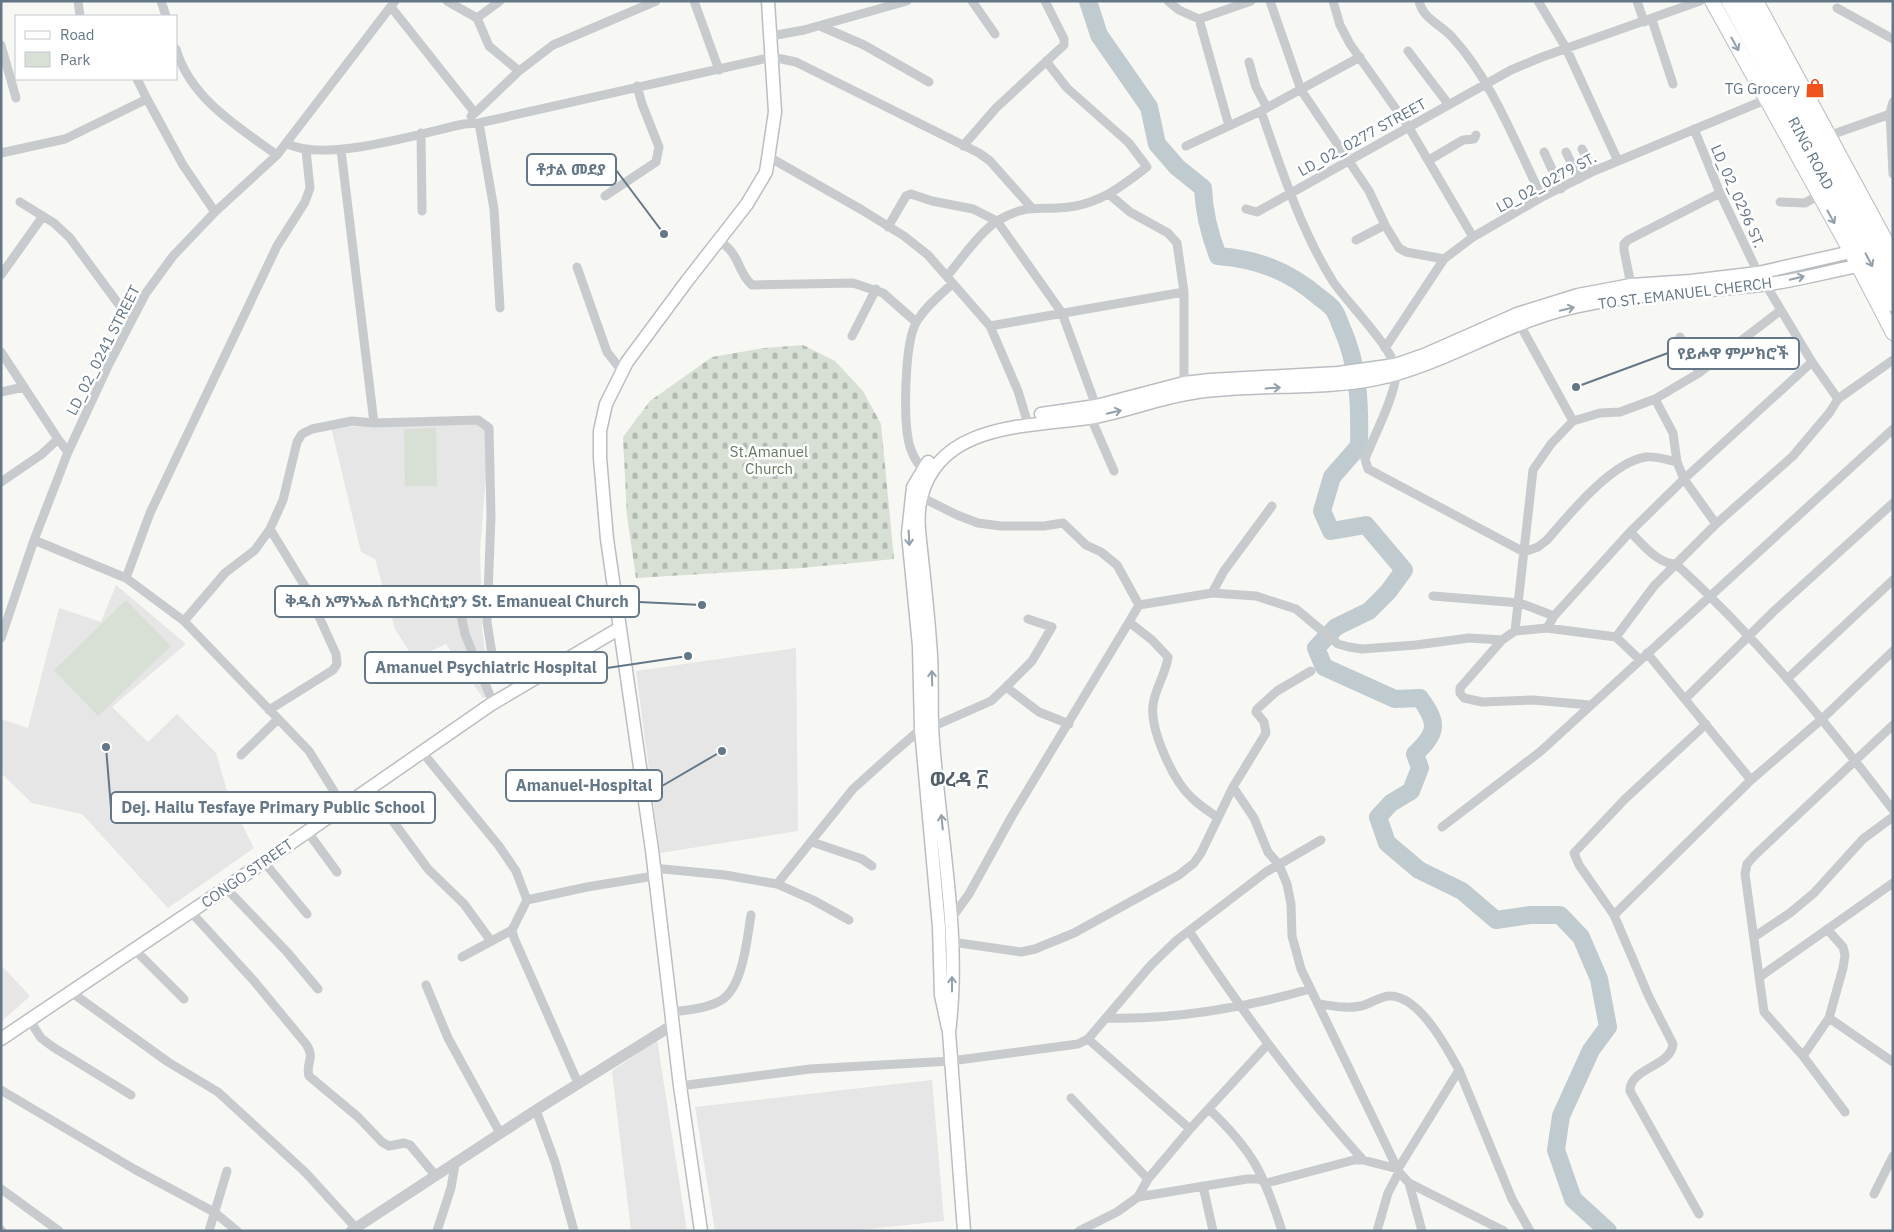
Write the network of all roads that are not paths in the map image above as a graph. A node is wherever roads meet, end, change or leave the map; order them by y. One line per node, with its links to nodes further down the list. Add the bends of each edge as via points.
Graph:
1 (78, 1): 25 (street)
2 (162, 1): 26 (street)
3 (447, 1): 27 (street)
4 (500, 1): 27 (street)
5 (656, 1): 43 (street, via 562,39)
6 (694, 1): 42 (street)
7 (768, 1): 32 (main road)
8 (907, 1): 30 (street)
9 (972, 1): 31 (street)
10 (1045, 1): 40 (street, via 1064,39 1061,51)
11 (1168, 1): 28 (street)
12 (1251, 1): 28 (street)
13 (1270, 1): 49 (street)
14 (1333, 1): 39 (street, via 1345,35)
15 (1418, 1): 46 (street, via 1425,15 1452,37)
16 (1538, 1): 35 (street)
17 (1637, 1): 29 (street)
18 (1700, 1): 29 (street, LD_02_0277 STREET)
19 (1712, 1): 52 (main road, one-way to 52)
20 (1729, 1): 116 (highway, RING ROAD, one-way to 116)
21 (1743, 1): 110 (highway, RING ROAD)
22 (1756, 1): 65 (main road)
23 (393, 4): 56 (street); 66 (street, LD_02_0241 STREET)
24 (1837, 8): 33 (street)
25 (80, 15)
26 (166, 15)
27 (477, 18): 43 (street, via 489,46)
28 (1198, 19): 60 (street)
29 (1648, 21): 35 (street, LD_02_0277 STREET); 47 (street)
30 (820, 26): 32 (street); 45 (street, via 864,45)
31 (995, 34)
32 (771, 36): 38 (main road)
33 (1893, 39)
34 (1, 45): 50 (street)
35 (1566, 48): 46 (street, LD_02_0277 STREET); 79 (street)
36 (1408, 51): 54 (street, LD_02_0277 STREET)
37 (178, 54): 75 (street, via 187,76 206,99)
38 (772, 57): 42 (street); 67 (street, via 796,62); 76 (main road, via 775,112)
39 (1360, 57): 49 (street); 61 (street)
40 (1046, 61): 67 (street); 85 (street, via 1067,88 1128,143 1147,168)
41 (1249, 62): 55 (street)
42 (719, 70): 48 (street)
43 (519, 71): 56 (street)
44 (138, 80): 51 (street)
45 (929, 82)
46 (1485, 84): 54 (street, LD_02_0277 STREET); 89 (street)
47 (1673, 84)
48 (637, 86): 58 (street); 88 (street, via 659,154 656,162)
49 (1301, 90): 55 (street); 77 (street)
50 (16, 98)
51 (147, 99): 74 (street, via 65,139); 95 (street, via 182,165)
52 (1765, 100): 62 (street, LD_02_0279 ST.); 87 (main road)
53 (1893, 102): 57 (street)
54 (1449, 105): 61 (street, LD_02_0277 STREET)
55 (1264, 110): 60 (street); 86 (street)
56 (475, 113): 59 (street)
57 (1891, 113): 65 (street); 81 (street)
58 (479, 123): 59 (street); 117 (street, via 494,209)
59 (464, 124): 63 (street)
60 (1229, 126): 68 (street)
61 (1408, 126): 77 (street, LD_02_0277 STREET); 78 (street)
62 (1694, 129): 79 (street, LD_02_0279 ST.); 84 (street, LD_02_0296 ST.)
63 (421, 133): 70 (street); 94 (street)
64 (1476, 135): 78 (street, via 1474,139 1463,140)
65 (1828, 136): 104 (main road)
66 (286, 143): 69 (street); 75 (street, LD_02_0241 STREET)
67 (963, 146): 92 (street, via 990,161)
68 (1186, 146)
69 (306, 150): 70 (street); 164 (street, via 310,188 276,246 154,505)
70 (341, 150): 144 (street)
71 (1582, 150): 80 (street)
72 (1544, 152): 83 (street)
73 (1566, 152): 82 (street)
74 (1, 153)
75 (277, 155): 95 (street, LD_02_0241 STREET)
76 (769, 157): 99 (street); 101 (main road, via 766,172 747,204)
77 (1349, 158): 86 (street, LD_02_0277 STREET); 98 (street, via 1369,190)
78 (1429, 160): 100 (street)
79 (1618, 161): 80 (street, LD_02_0279 ST.)
80 (1594, 172): 82 (street, LD_02_0279 ST.)
81 (1893, 174)
82 (1579, 179): 83 (street, LD_02_0279 ST.)
83 (1561, 188): 89 (street, LD_02_0279 ST.)
84 (1720, 193): 108 (street, LD_02_0296 ST.); 112 (street, via 1624,244)
85 (1110, 195): 92 (street, via 1069,207); 115 (street, via 1130,212 1168,233 1177,243)
86 (1290, 195): 93 (street, LD_02_0277 STREET, via 1257,212); 127 (street, via 1332,280)
87 (1819, 195): 91 (street, via 1805,202); 103 (main road, one-way to 103)
88 (605, 196)
89 (1542, 197): 100 (street, LD_02_0279 ST.)
90 (20, 202): 96 (street)
91 (1780, 202)
92 (1031, 207): 97 (street)
93 (1246, 209)
94 (422, 211)
95 (215, 212): 120 (street, LD_02_0241 STREET, via 173,256 146,293)
96 (43, 216): 109 (street); 120 (street, via 70,238)
97 (997, 221): 99 (street, via 973,209 932,202 912,194 902,200); 111 (street); 119 (street)
98 (1384, 225): 102 (street); 105 (street, via 1399,248 1406,252)
99 (888, 227): 111 (street, via 928,255)
100 (1473, 237): 105 (street, LD_02_0279 ST.)
101 (718, 240): 114 (street, via 734,253 752,285 829,282 853,283); 132 (main road, via 643,338)
102 (1356, 240)
103 (1851, 252): 106 (main road); 108 (main road, TO ST. EMANUEL CHERCH)
104 (1893, 254)
105 (1444, 259): 127 (street, LD_02_0279 ST.)
106 (1858, 266): 113 (main road, TO ST. EMANUEL CHERCH, one-way to 106); 124 (main road)
107 (578, 267): 132 (street, via 607,352)
108 (1758, 273): 112 (main road, TO ST. EMANUEL CHERCH)
109 (1, 275)
110 (1893, 278)
111 (949, 280): 121 (street); 123 (street)
112 (1631, 285): 131 (main road, TO ST. EMANUEL CHERCH, via 1543,305)
113 (1766, 285): 118 (street); 122 (main road, TO ST. EMANUEL CHERCH, one-way to 113, via 1608,300)
114 (876, 289): 121 (street); 125 (street)
115 (1184, 292): 119 (street); 135 (street)
116 (1893, 304)
117 (500, 308)
118 (1781, 310): 130 (street); 133 (street)
119 (1062, 313): 123 (street); 140 (street)
120 (131, 321): 147 (street, LD_02_0241 STREET)
121 (916, 322): 150 (street, via 908,352 906,422 910,447)
122 (1519, 323): 131 (main road, TO ST. EMANUEL CHERCH, via 1433,361); 143 (street)
123 (990, 326): 142 (street)
124 (1893, 333)
125 (852, 336)
126 (1680, 338): 133 (street)
127 (1385, 348): 131 (street)
128 (2, 356): 136 (street)
129 (1893, 360): 139 (street)
130 (1812, 362): 139 (street); 153 (street)
131 (1396, 369): 134 (main road, TO ST. EMANUEL CHERCH); 162 (street, via 1365,465)
132 (622, 371): 176 (main road, via 606,404 600,431 607,539)
133 (1699, 373): 138 (street)
134 (1339, 378): 135 (main road); 141 (main road, one-way to 134, via 1189,393)
135 (1184, 383): 140 (main road)
136 (24, 387): 137 (street); 146 (street)
137 (1, 392)
138 (1655, 399): 143 (street, via 1620,412 1600,413); 148 (street, via 1673,433)
139 (1838, 399): 158 (street, via 1793,456)
140 (1096, 406): 142 (main road)
141 (1091, 418): 142 (main road); 149 (street)
142 (1027, 420): 150 (main road, via 970,440 947,452)
143 (1573, 421): 162 (street, via 1533,470)
144 (374, 423): 159 (street, via 352,421 302,434 297,442 283,500); 185 (street, via 478,420 488,428 491,516 487,622)
145 (1893, 429): 169 (street)
146 (58, 439): 147 (street); 151 (street, via 42,454)
147 (68, 452): 161 (street, LD_02_0241 STREET)
148 (1677, 462): 153 (street); 162 (street, via 1648,457 1619,469 1547,540)
149 (1114, 471)
150 (927, 472): 155 (main road); 199 (main road, one-way to 199, via 914,487 908,534)
151 (12, 473): 152 (street); 154 (street)
152 (1, 474)
153 (1684, 479): 158 (street); 160 (street)
154 (1, 482)
155 (921, 497): 171 (street, via 978,523 1063,524 1086,545 1117,565); 199 (main road, one-way to 155, via 931,647 919,532)
156 (1893, 503): 179 (street)
157 (1272, 506): 166 (street)
158 (1716, 524): 163 (street)
159 (270, 529): 174 (street, via 255,550 225,573); 193 (street, via 306,588 336,654 337,664 333,670)
160 (1630, 532): 163 (street, via 1660,560); 172 (street)
161 (34, 540): 164 (street); 181 (street, LD_02_0241 STREET)
162 (1524, 552): 170 (street)
163 (1676, 564): 169 (street); 180 (street, via 1654,586)
164 (126, 578): 174 (street)
165 (1893, 580): 188 (street)
166 (1212, 592): 171 (street); 182 (street, via 1256,596 1284,604 1296,609 1338,644 1362,648 1469,638)
167 (394, 596): 191 (street, via 420,612 460,610 465,634)
168 (1433, 596): 170 (street)
169 (1712, 597): 179 (street); 184 (street)
170 (1520, 604): 172 (street); 178 (street)
171 (1139, 605): 175 (street)
172 (1554, 616): 177 (street)
173 (1028, 619): 189 (street, via 1052,627 1032,661)
174 (184, 621): 193 (street)
175 (1129, 622): 196 (street); 208 (street, via 1168,657 1163,680 1153,702 1152,719 1160,743 1182,786 1191,798)
176 (620, 628): 191 (main road, CONGO STREET); 218 (main road)
177 (1546, 628): 178 (street); 180 (street)
178 (1515, 631): 182 (street)
179 (1748, 636): 188 (street); 190 (street)
180 (1616, 637): 186 (street)
181 (1, 638)
182 (1502, 640): 192 (street, via 1460,688 1464,698 1482,702 1533,700)
183 (1893, 650): 195 (street)
184 (1647, 653): 186 (street); 190 (street)
185 (492, 654)
186 (1640, 660): 192 (street)
187 (1311, 671): 204 (street, via 1277,691 1257,708 1266,733)
188 (1787, 679): 195 (street)
189 (1006, 686): 196 (street, via 1039,712); 199 (street, via 991,701)
190 (1685, 699): 197 (street)
191 (494, 703): 200 (main road, CONGO STREET)
192 (1590, 705): 210 (street, via 1515,772)
193 (269, 710): 194 (street)
194 (278, 719): 201 (street); 206 (street, via 309,751)
195 (1822, 719): 202 (street); 203 (street)
196 (1069, 724): 227 (street, via 969,894)
197 (1706, 724): 203 (street); 226 (street, via 1625,799 1574,853)
198 (1893, 724): 202 (street)
199 (927, 728): 213 (street, via 853,789); 227 (main road, one-way to 199); 245 (main road)
200 (423, 753): 205 (main road, CONGO STREET); 222 (street, via 503,852 516,871)
201 (241, 755)
202 (1855, 760): 207 (street); 232 (street, via 1747,864 1745,874)
203 (1751, 780): 226 (street)
204 (1232, 787): 208 (street); 215 (street, via 1244,801 1268,852)
205 (370, 790): 206 (main road, CONGO STREET); 233 (street, via 428,869 464,904)
206 (343, 806): 211 (main road, CONGO STREET)
207 (1893, 810)
208 (1216, 817): 234 (street, via 1194,863 1179,875 1074,934 1021,952)
209 (1893, 818): 232 (street, via 1863,839 1814,893)
210 (1442, 827)
211 (307, 831): 214 (main road, CONGO STREET); 217 (street)
212 (1322, 840): 215 (street)
213 (812, 842): 216 (street, via 862,859); 220 (street)
214 (264, 862): 221 (main road, CONGO STREET); 224 (street)
215 (1278, 865): 231 (street); 240 (street, via 1287,884 1291,904 1295,952)
216 (872, 866)
217 (337, 872)
218 (654, 872): 220 (street, via 725,875); 222 (street); 246 (main road)
219 (1893, 883): 229 (street)
220 (777, 884): 228 (street)
221 (226, 888): 223 (main road, CONGO STREET); 239 (street)
222 (527, 900): 230 (street)
223 (191, 912): 235 (main road, CONGO STREET); 273 (street, via 306,1044 312,1059 309,1076 382,1142 389,1146 410,1145)
224 (306, 914)
225 (751, 914): 246 (street, via 736,982 728,996)
226 (1614, 915): 282 (street, via 1649,998 1673,1044 1669,1055 1634,1079 1630,1091)
227 (952, 916): 234 (main road)
228 (849, 920)
229 (1827, 929): 237 (street); 248 (street, via 1845,955)
230 (512, 930): 233 (street); 258 (street)
231 (1189, 931): 244 (street); 247 (street, via 1151,965)
232 (1754, 937): 237 (street)
233 (490, 941): 236 (street)
234 (952, 942): 250 (main road, one-way to 234)
235 (136, 950): 241 (main road, CONGO STREET); 242 (street)
236 (462, 957)
237 (1761, 976): 254 (street, via 1764,1012)
238 (426, 985): 267 (street, via 448,1038)
239 (318, 989)
240 (1310, 989): 243 (street); 244 (street)
241 (71, 992): 249 (main road, CONGO STREET); 283 (street, via 168,1062 218,1092 306,1173)
242 (184, 999)
243 (1319, 1004): 257 (street, via 1349,1008 1390,996 1404,1000 1416,1007); 272 (street)
244 (1238, 1005): 247 (street, via 1166,1016); 253 (street)
245 (942, 1010): 250 (main road); 255 (main road)
246 (673, 1018): 258 (street); 259 (main road)
247 (1108, 1018): 252 (street)
248 (1829, 1018): 254 (street); 256 (street)
249 (30, 1021): 251 (main road, CONGO STREET); 261 (street, via 41,1038 53,1047)
250 (949, 1032): 255 (main road)
251 (1, 1038)
252 (1088, 1039): 255 (street, via 1078,1044); 266 (street)
253 (1268, 1044): 263 (street); 269 (street, via 1318,1110)
254 (1803, 1056): 265 (street)
255 (948, 1062): 259 (street, via 810,1068); 284 (main road)
256 (1893, 1062)
257 (1459, 1070): 272 (street); 297 (street, via 1512,1199)
258 (578, 1083): 264 (street)
259 (680, 1086): 290 (main road)
260 (1, 1090): 281 (street)
261 (131, 1095)
262 (1071, 1098): 274 (street)
263 (1210, 1109): 266 (street); 275 (street, via 1242,1142)
264 (536, 1110): 267 (street); 289 (street, via 555,1162)
265 (1845, 1112)
266 (1190, 1130): 274 (street)
267 (500, 1133): 270 (street)
268 (1893, 1156): 279 (street)
269 (1363, 1160): 272 (street); 275 (street)
270 (455, 1164): 273 (street); 288 (street)
271 (227, 1171): 281 (street)
272 (1399, 1171): 276 (street); 294 (street, via 1388,1192)
273 (435, 1175): 283 (street)
274 (1148, 1179): 280 (street)
275 (1267, 1183): 277 (street, via 1248,1178); 293 (street)
276 (1409, 1183): 295 (street); 296 (street)
277 (1203, 1186): 280 (street); 292 (street)
278 (1, 1189): 285 (street)
279 (1874, 1194)
280 (1138, 1197): 291 (street, via 1117,1212)
281 (214, 1212): 286 (street); 287 (street)
282 (1699, 1214)
283 (353, 1229)
284 (960, 1230)
285 (59, 1231)
286 (209, 1231)
287 (237, 1231)
288 (437, 1231)
289 (574, 1231)
290 (701, 1231)
291 (1079, 1231)
292 (1213, 1231)
293 (1282, 1231)
294 (1377, 1231)
295 (1422, 1231)
296 (1504, 1231)
297 (1530, 1231)

